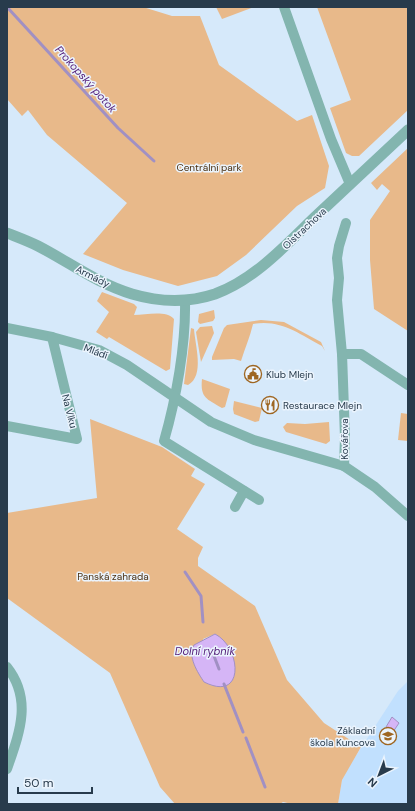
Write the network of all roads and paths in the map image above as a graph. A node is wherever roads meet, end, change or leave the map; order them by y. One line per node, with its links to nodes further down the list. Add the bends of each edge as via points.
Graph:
1 (285, 10): 3 (street, via 337,156)
2 (408, 130): 3 (street, Oistrachova)
3 (350, 184): 6 (street, Oistrachova, via 246,278 215,294)
4 (346, 223): 9 (street, Kovářova, via 337,258 337,300)
5 (7, 233): 6 (street, Armády, via 37,245 104,283 132,294 159,300)
6 (185, 301): 11 (street)
7 (7, 328): 8 (street, Mládí)
8 (52, 337): 11 (street, Mládí, via 99,350 127,365); 12 (street, Na Vlku, via 77,439)
9 (342, 354): 10 (street, via 361,354); 13 (street, Kovářova)
10 (408, 385)
11 (176, 398): 13 (street, Mládí, via 211,422 254,440); 14 (street, via 164,441)
12 (7, 426)
13 (344, 466): 17 (street, Kovářova, via 375,487)
14 (244, 491): 15 (street); 16 (street)
15 (259, 500)
16 (235, 507)
17 (408, 516)
18 (7, 667): 19 (street, via 21,692 21,710 20,732)
19 (7, 769)

